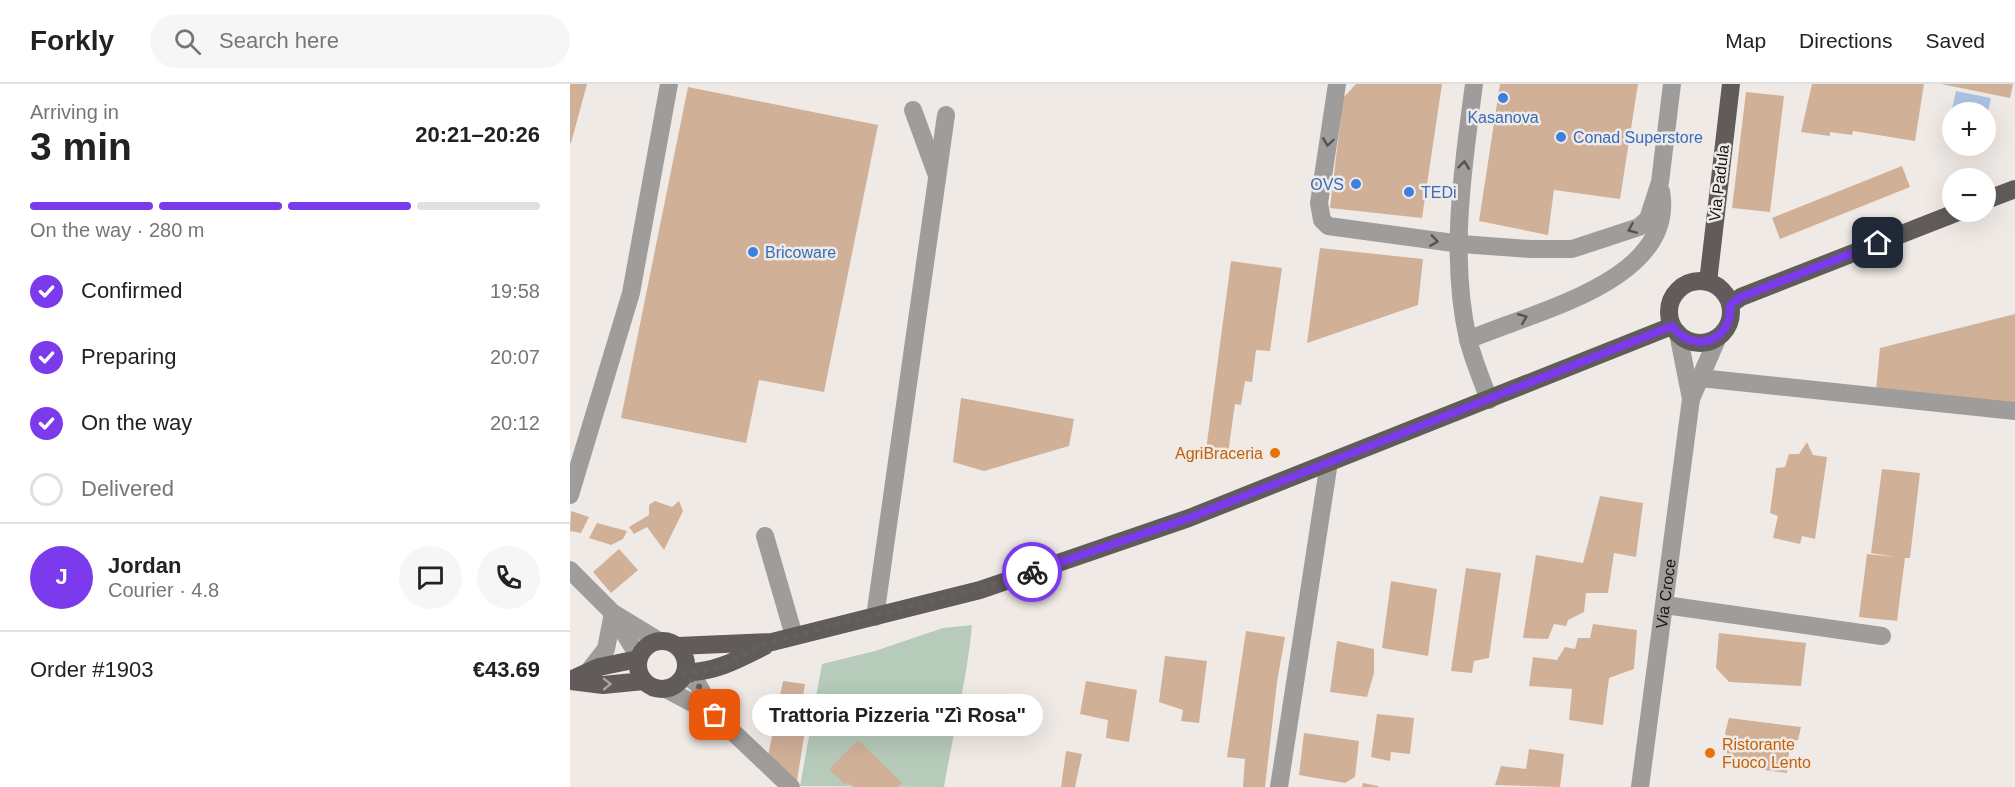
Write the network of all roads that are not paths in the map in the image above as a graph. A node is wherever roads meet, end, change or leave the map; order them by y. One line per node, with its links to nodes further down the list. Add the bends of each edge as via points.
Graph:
1 (669, 84): 24 (street, via 631,293)
2 (1337, 84): 13 (street, one-way to 13, via 1319,203 1322,220 1328,226)
3 (1474, 84): 13 (street, one-way to 3, via 1459,201)
4 (1672, 84): 9 (street)
5 (1731, 84): 14 (main road, Via Padula)
6 (913, 110): 8 (street)
7 (946, 115): 8 (street)
8 (938, 177): 29 (street)
9 (1660, 182): 13 (street, one-way to 13, via 1648,219 1639,227 1609,238 1572,249); 18 (street, one-way to 9, via 1591,290 1635,263 1660,226 1664,207)
10 (2015, 189): 11 (main road)
11 (1996, 196)
12 (1942, 218): 15 (main road, via 1741,297)
13 (1461, 244): 18 (street, via 1461,298)
14 (1708, 282): 15 (main road, via 1723,290); 16 (main road, via 1698,281 1680,289 1670,306)
15 (1730, 305): 17 (main road, via 1729,323)
16 (1675, 329): 17 (main road, via 1693,342); 20 (street, Via Croce); 21 (main road)
17 (1718, 337): 19 (street, Via Croce)
18 (1468, 340): 21 (street)
19 (1700, 378): 20 (street, Via Croce); 22 (street)
20 (1691, 399): 27 (street, Via Croce)
21 (1489, 400): 23 (main road)
22 (2015, 411)
23 (1329, 462): 29 (main road, via 1088,554 980,590); 43 (street)
24 (570, 495)
25 (765, 536): 30 (street)
26 (570, 570): 28 (street)
27 (1665, 605): 31 (street); 44 (street, Via Croce)
28 (613, 614): 32 (street); 35 (street); 36 (street, via 606,649)
29 (875, 617): 30 (main road)
30 (794, 636): 33 (main road)
31 (1882, 636)
32 (659, 641): 34 (main road); 35 (main road, via 649,644)
33 (772, 642): 34 (main road); 37 (main road, via 732,662 700,673)
34 (678, 646): 37 (main road, via 686,660)
35 (638, 658): 36 (main road); 39 (main road)
36 (588, 672): 38 (main road)
37 (685, 673): 40 (main road); 41 (street, via 697,683)
38 (570, 680): 39 (main road, one-way to 39, via 603,685)
39 (644, 681): 40 (main road)
40 (666, 689): 41 (street)
41 (715, 715): 42 (street)
42 (791, 787)
43 (1279, 787)
44 (1640, 787)

